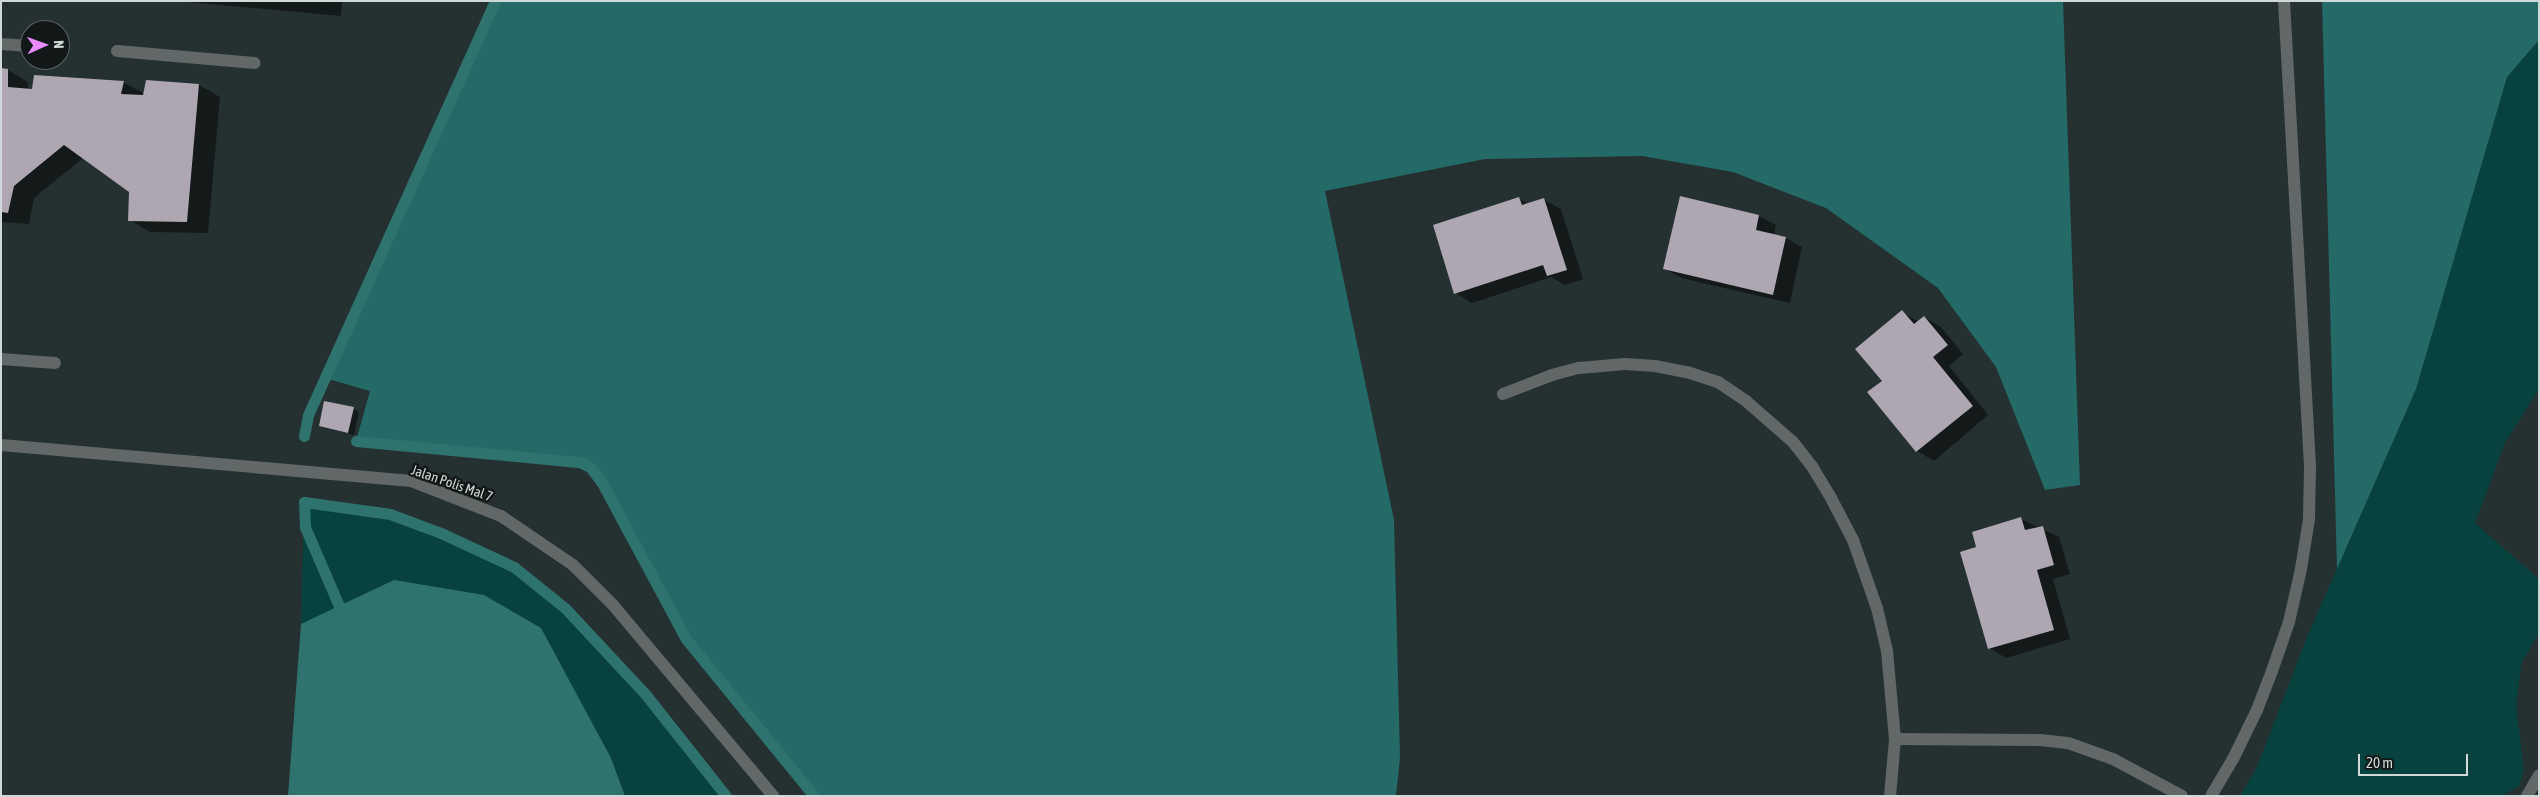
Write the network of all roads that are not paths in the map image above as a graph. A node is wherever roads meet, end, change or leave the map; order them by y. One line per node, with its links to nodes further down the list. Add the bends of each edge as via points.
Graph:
1 (2284, 1): 15 (street, via 2310,466 2309,519 2289,622 2272,671 2257,710)
2 (1, 44): 3 (street)
3 (20, 45)
4 (117, 51): 5 (street)
5 (254, 63)
6 (1, 359): 7 (street)
7 (55, 363)
8 (1503, 394): 10 (street, via 1579,368 1625,364 1655,366 1718,382 1773,423 1813,468 1853,540 1866,572 1887,651)
9 (1, 445): 12 (street, Jalan Polis Mal 7, via 412,481 500,516 573,565 613,605)
10 (1895, 739): 13 (street); 14 (street, via 2068,743 2113,758)
11 (2539, 775): 16 (street)
12 (773, 796)
13 (1890, 796)
14 (2182, 796)
15 (2211, 796)
16 (2527, 796)

